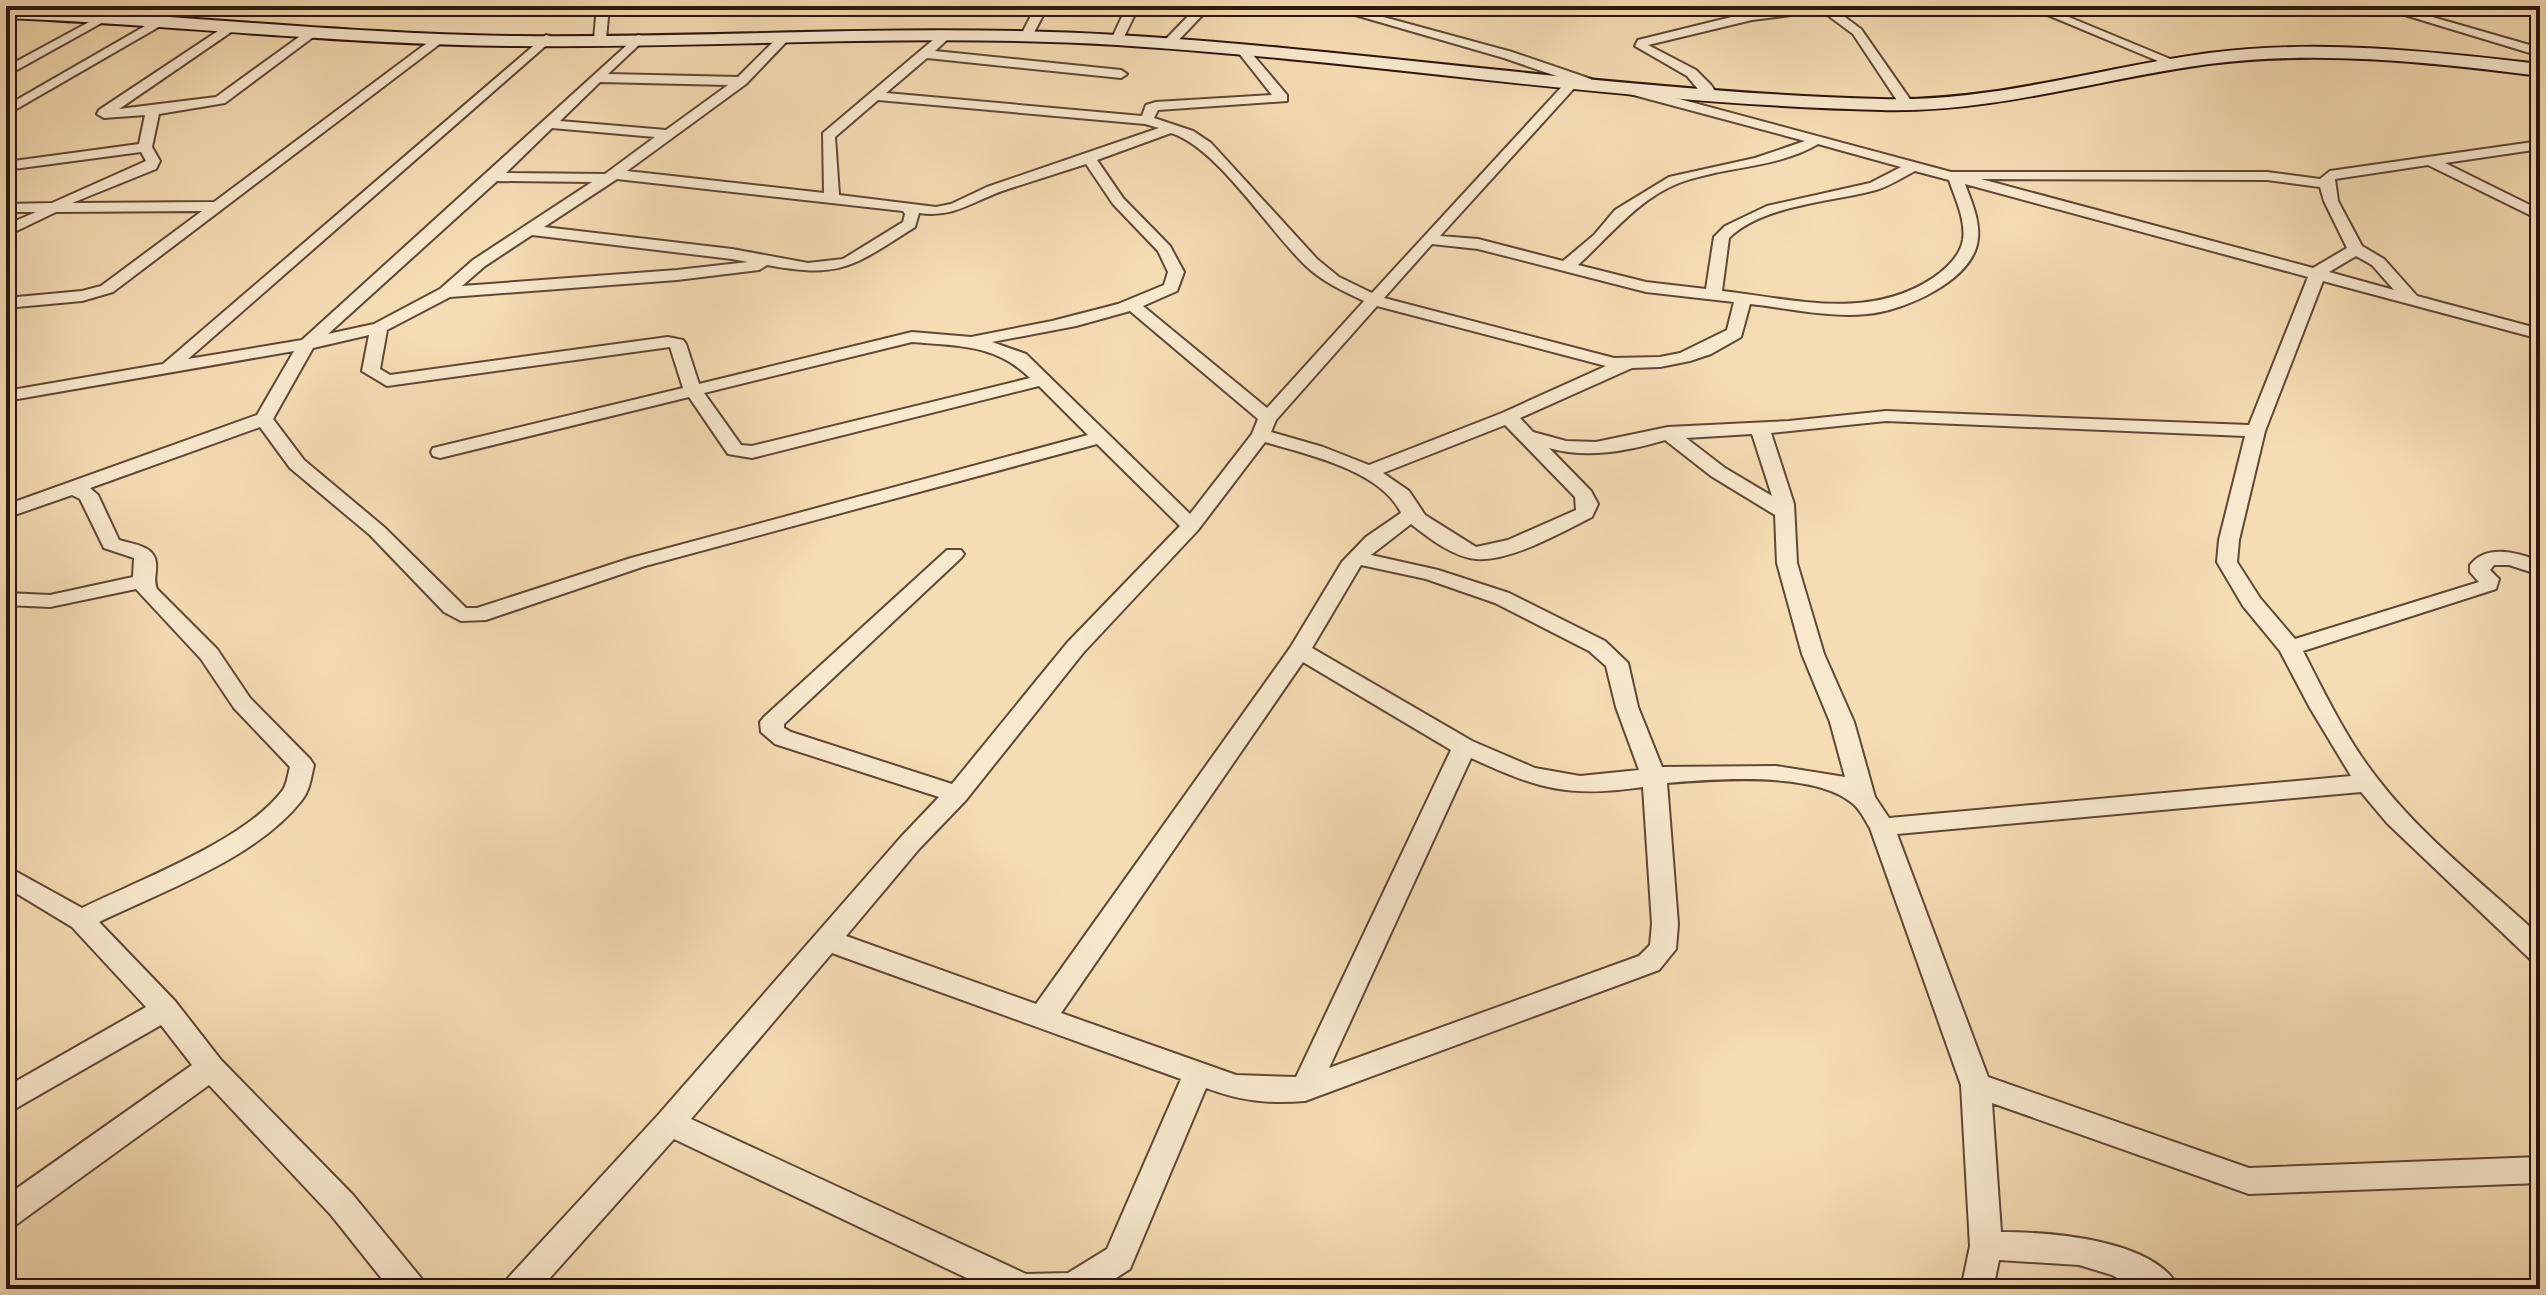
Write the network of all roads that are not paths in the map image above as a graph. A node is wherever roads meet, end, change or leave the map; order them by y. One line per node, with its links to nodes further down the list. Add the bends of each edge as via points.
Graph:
1 (603, 6): 19 (street)
2 (1042, 6): 17 (street)
3 (1133, 6): 23 (street)
4 (1205, 6): 24 (street)
5 (1330, 6): 35 (street)
6 (1823, 6): 38 (street, via 1752,16 1642,43 1702,80); 39 (street, via 1857,32)
7 (2032, 6): 28 (street)
8 (2381, 6): 26 (street)
9 (2511, 6): 11 (street)
10 (6, 13): 12 (street)
11 (2540, 15)
12 (108, 16): 13 (street); 30 (street)
13 (163, 21): 14 (street); 40 (street)
14 (231, 28): 15 (street); 41 (street, via 104,113)
15 (314, 32): 22 (street); 41 (street, via 220,100)
16 (944, 37): 17 (street); 21 (street); 27 (street)
17 (1026, 37): 23 (street)
18 (546, 39): 19 (street); 22 (street); 84 (street)
19 (600, 39): 20 (street)
20 (638, 39): 21 (street); 32 (street)
21 (783, 39): 33 (street)
22 (439, 40): 58 (street)
23 (1117, 40): 24 (street)
24 (1168, 44): 25 (street)
25 (1244, 52): 34 (street); 42 (street, via 1282,98 1156,106)
26 (2540, 52)
27 (927, 54): 31 (street); 37 (street)
28 (2174, 63): 29 (street, via 2236,55 2378,54); 39 (street, via 2007,97)
29 (2540, 70)
30 (6, 72)
31 (1121, 74)
32 (599, 78): 33 (street); 43 (street)
33 (741, 81): 45 (street)
34 (1572, 83): 35 (street); 65 (street)
35 (1595, 85): 36 (street)
36 (1631, 90): 38 (street); 46 (street)
37 (877, 96): 42 (street); 57 (street, via 828,136)
38 (1712, 97): 39 (street)
39 (1907, 105)
40 (6, 111)
41 (153, 111): 48 (street)
42 (1147, 120): 44 (street)
43 (549, 124): 45 (street); 55 (street)
44 (1165, 126): 49 (street, via 1152,137); 73 (street, via 1206,146 1311,262 1333,280)
45 (666, 134): 54 (street)
46 (1816, 139): 51 (street); 68 (street, via 1759,161 1674,180 1620,213)
47 (2540, 145): 50 (street)
48 (145, 147): 52 (street); 61 (street, via 151,166)
49 (1089, 158): 59 (street, via 947,210); 76 (street, via 1118,201 1165,249 1176,272 1171,288)
50 (2429, 160): 56 (street, via 2343,171 2330,175); 62 (street)
51 (1915, 165): 53 (street); 71 (street, via 1875,186 1772,209 1730,229 1722,237)
52 (6, 166)
53 (1955, 175): 56 (street, via 2267,176); 69 (street); 72 (street, via 1970,243 1949,275 1895,304 1869,309)
54 (610, 176): 55 (street); 57 (street); 63 (street)
55 (493, 177): 81 (street)
56 (2327, 184): 66 (street)
57 (832, 197): 59 (street)
58 (217, 206): 61 (street); 75 (street, via 107,289 73,298)
59 (908, 207): 67 (street, via 910,224 847,263 808,268)
60 (6, 208): 61 (street)
61 (50, 209): 64 (street)
62 (2540, 216)
63 (532, 230): 67 (street); 70 (street, via 479,263)
64 (6, 231)
65 (1428, 239): 68 (street, via 1478,244); 73 (street)
66 (2356, 249): 69 (street); 74 (street, via 2378,262)
67 (774, 263): 70 (street)
68 (1567, 266): 71 (street, via 1646,287)
69 (2318, 272): 74 (street); 92 (street)
70 (446, 292): 77 (street)
71 (1713, 295): 72 (street)
72 (1743, 298): 83 (street, via 1735,333 1721,342 1660,362)
73 (1376, 301): 83 (street); 90 (street)
74 (2413, 301): 79 (street)
75 (6, 303)
76 (1134, 306): 78 (street); 90 (street)
77 (379, 328): 81 (street); 86 (street, via 371,371 387,381 668,342 677,344)
78 (1026, 332): 80 (street); 82 (street, via 1043,342)
79 (2540, 334)
80 (960, 341): 82 (street); 86 (street, via 912,337)
81 (307, 344): 84 (street); 89 (street)
82 (1016, 356): 85 (street)
83 (1628, 363): 88 (street)
84 (170, 366): 87 (street)
85 (1043, 380): 86 (street, via 752,452 735,450); 95 (street)
86 (692, 389): 96 (street)
87 (6, 396)
88 (1508, 417): 94 (street); 97 (street)
89 (264, 419): 95 (street, via 297,464 377,531 452,607 469,616 638,562); 98 (street)
90 (1264, 426): 97 (street); 102 (street)
91 (1760, 429): 92 (street, via 1886,416); 93 (street); 100 (street)
92 (2256, 431): 108 (street, via 2227,562)
93 (1668, 433): 94 (street, via 1579,448); 100 (street, via 1718,472)
94 (1526, 436): 101 (street, via 1584,495 1585,513 1480,553 1459,546)
95 (1099, 438): 102 (street)
96 (440, 452)
97 (1369, 472): 101 (street, via 1405,497)
98 (74, 488): 99 (street); 106 (street, via 88,495 111,544 142,554)
99 (6, 512)
100 (1784, 512): 114 (street, via 1787,563)
101 (1411, 514): 104 (street)
102 (1191, 526): 113 (street, via 1075,648)
103 (954, 554): 113 (street, via 772,722 773,732 783,738)
104 (1356, 558): 109 (street); 111 (street, via 1479,589 1609,653 1617,663 1627,707)
105 (2540, 569): 108 (street, via 2499,557 2486,559 2480,572 2489,585)
106 (143, 581): 107 (street, via 50,601); 117 (street, via 209,654 242,703 302,765 295,792 243,838)
107 (6, 599)
108 (2290, 648): 112 (street)
109 (1300, 650): 110 (street); 121 (street)
110 (1464, 747): 111 (street, via 1530,778 1566,784); 125 (street)
111 (1654, 777): 114 (street, via 1814,778 1840,784); 125 (street, via 1665,924 1663,949 1649,963)
112 (2367, 783): 115 (street); 119 (street, via 2396,817)
113 (957, 794): 118 (street)
114 (1863, 798): 115 (street)
115 (1882, 827): 124 (street)
116 (6, 875): 117 (street)
117 (81, 920): 120 (street)
118 (829, 941): 121 (street); 127 (street)
119 (2540, 952)
120 (165, 1009): 122 (street); 126 (street)
121 (1043, 1016): 123 (street)
122 (211, 1068): 129 (street); 131 (street, via 342,1205)
123 (1198, 1073): 125 (street, via 1236,1087); 133 (street, via 1119,1259 1072,1288)
124 (1976, 1085): 128 (street, via 2249,1181); 130 (street)
125 (1305, 1089)
126 (6, 1102)
127 (670, 1123): 132 (street); 133 (street)
128 (2540, 1170)
129 (6, 1214)
130 (1986, 1246): 134 (street); 135 (street, via 2062,1246 2124,1263)
131 (410, 1289)
132 (519, 1289)
133 (1025, 1289)
134 (1977, 1289)
135 (2163, 1289)

